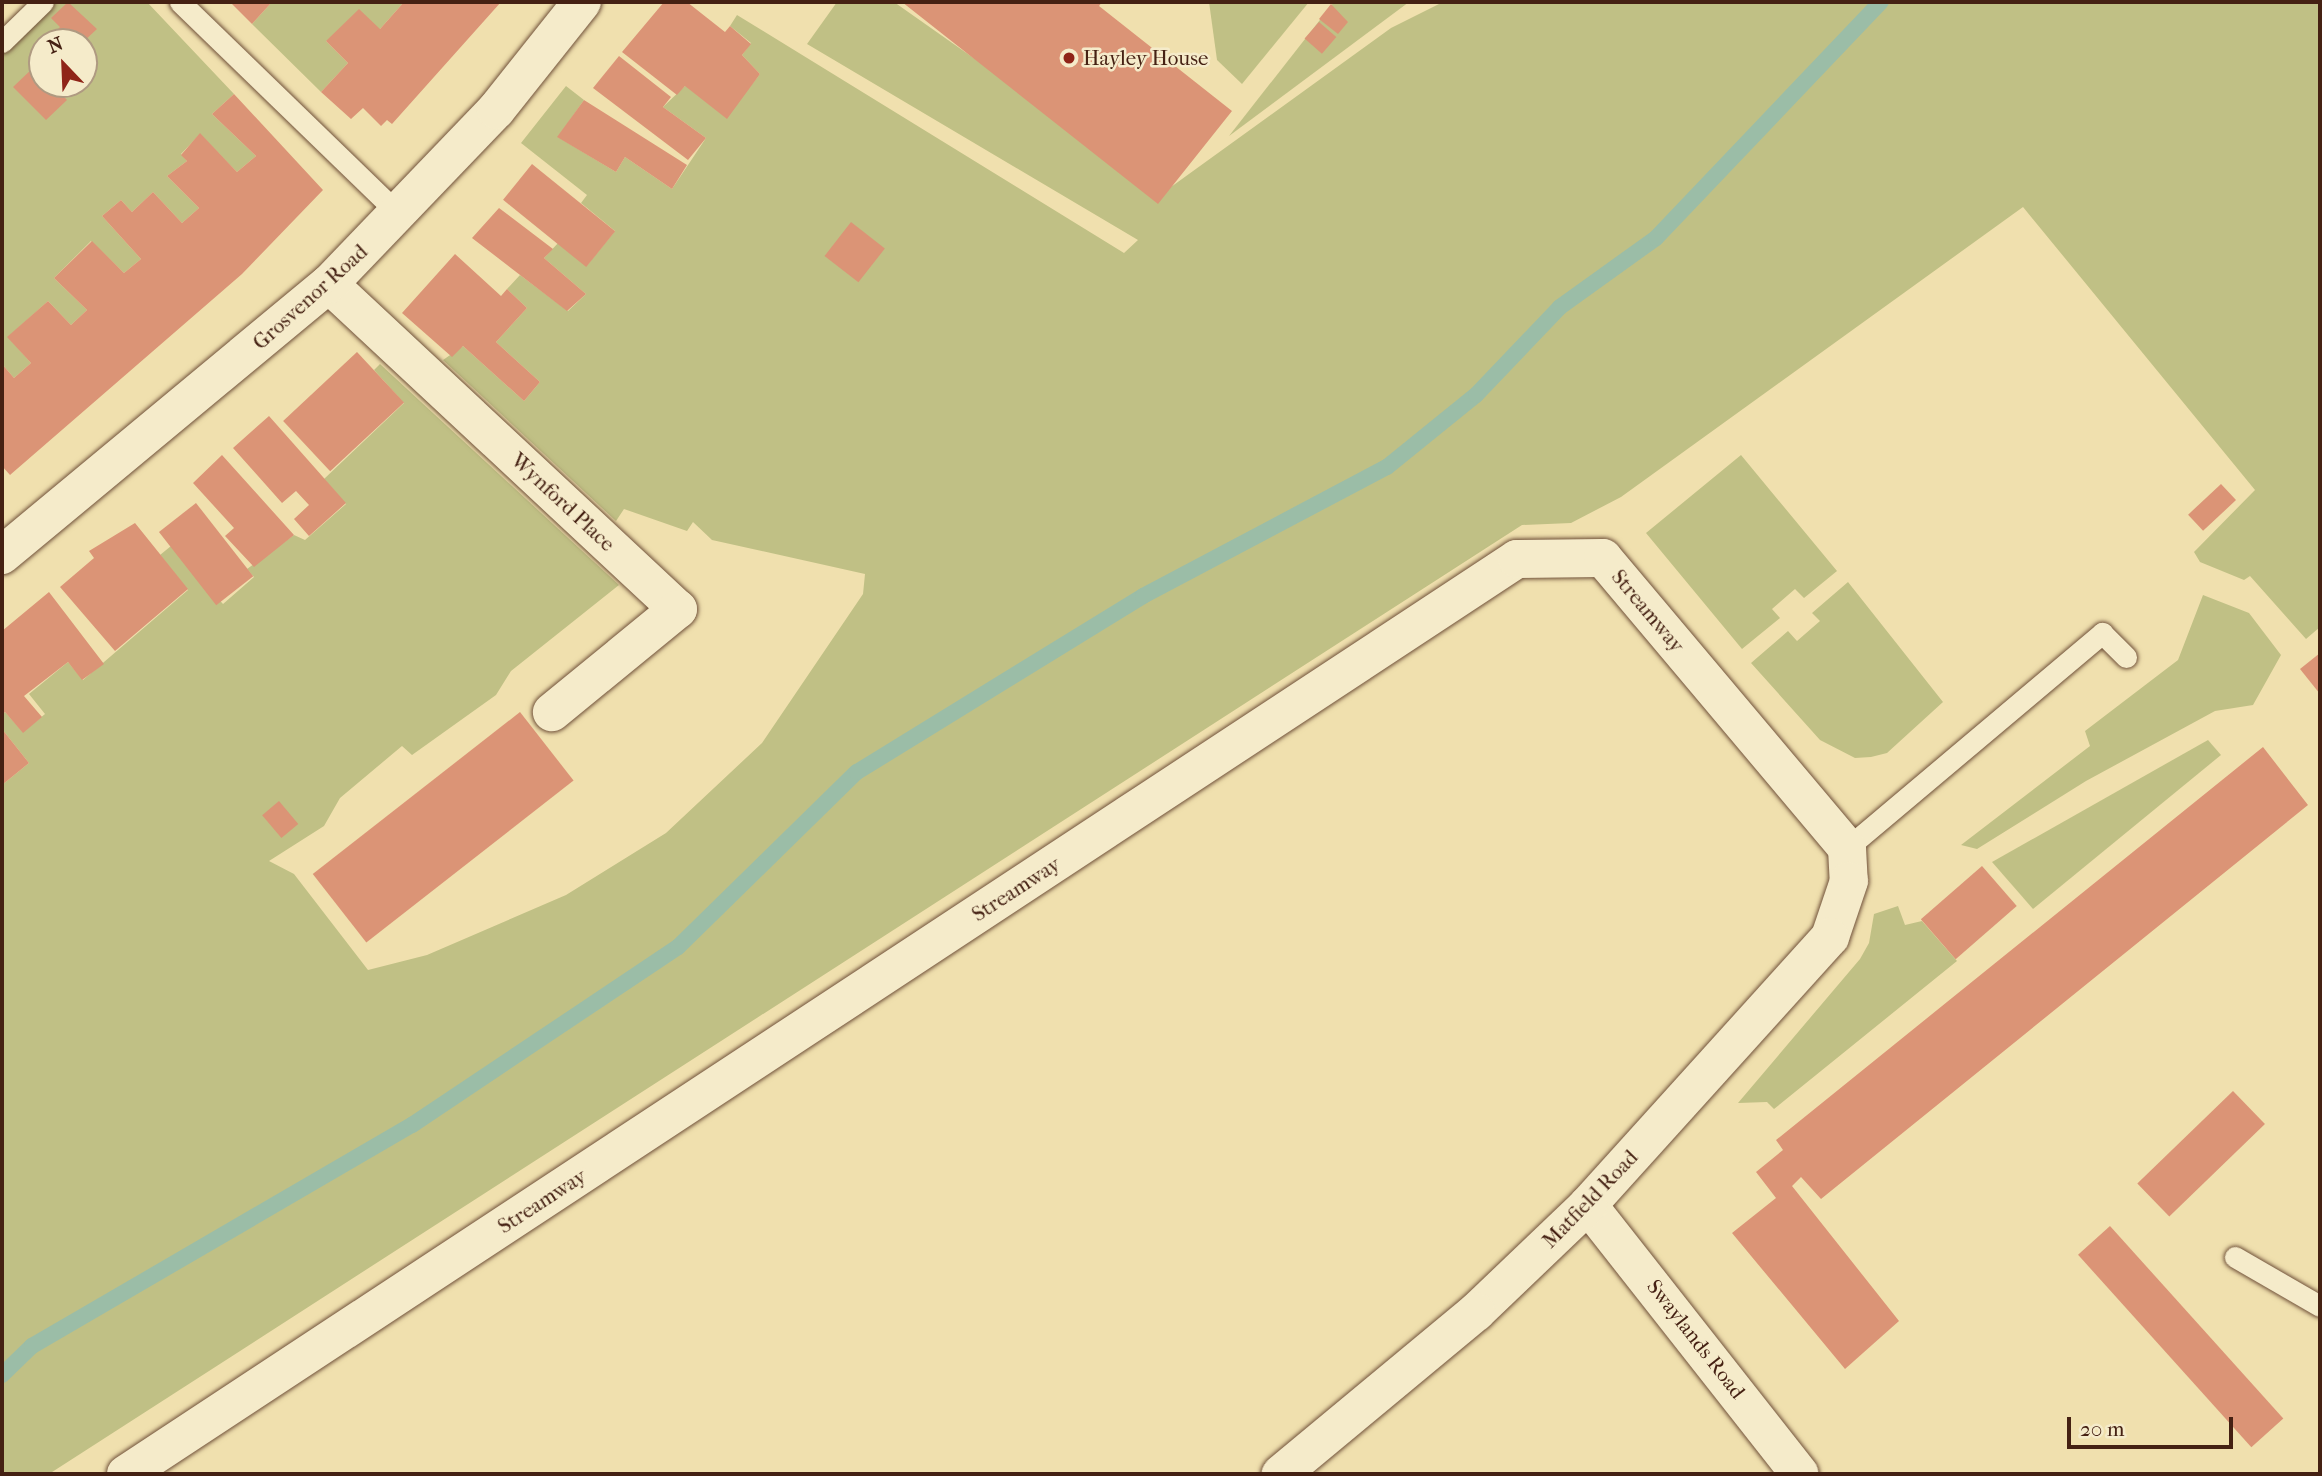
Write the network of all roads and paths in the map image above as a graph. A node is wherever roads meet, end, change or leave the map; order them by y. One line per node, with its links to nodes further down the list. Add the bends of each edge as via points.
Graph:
1 (43, 2): 4 (lane)
2 (582, 2): 5 (street, Grosvenor Road, via 496,110)
3 (188, 5): 5 (lane)
4 (2, 42)
5 (398, 213): 6 (street, Grosvenor Road)
6 (329, 284): 7 (street, Grosvenor Road); 9 (street, Wynford Place, via 678,609)
7 (2, 555)
8 (2126, 657): 10 (lane, via 2102,633)
9 (552, 712)
10 (1848, 864): 11 (street, Matfield Road, via 1829,937); 14 (street, Streamway, via 1603,558 1517,559)
11 (1588, 1205): 15 (street, Matfield Road, via 1476,1312); 16 (street, Swaylands Road)
12 (2235, 1256): 13 (lane)
13 (2320, 1306)
14 (126, 1474)
15 (1282, 1474)
16 (1800, 1474)

